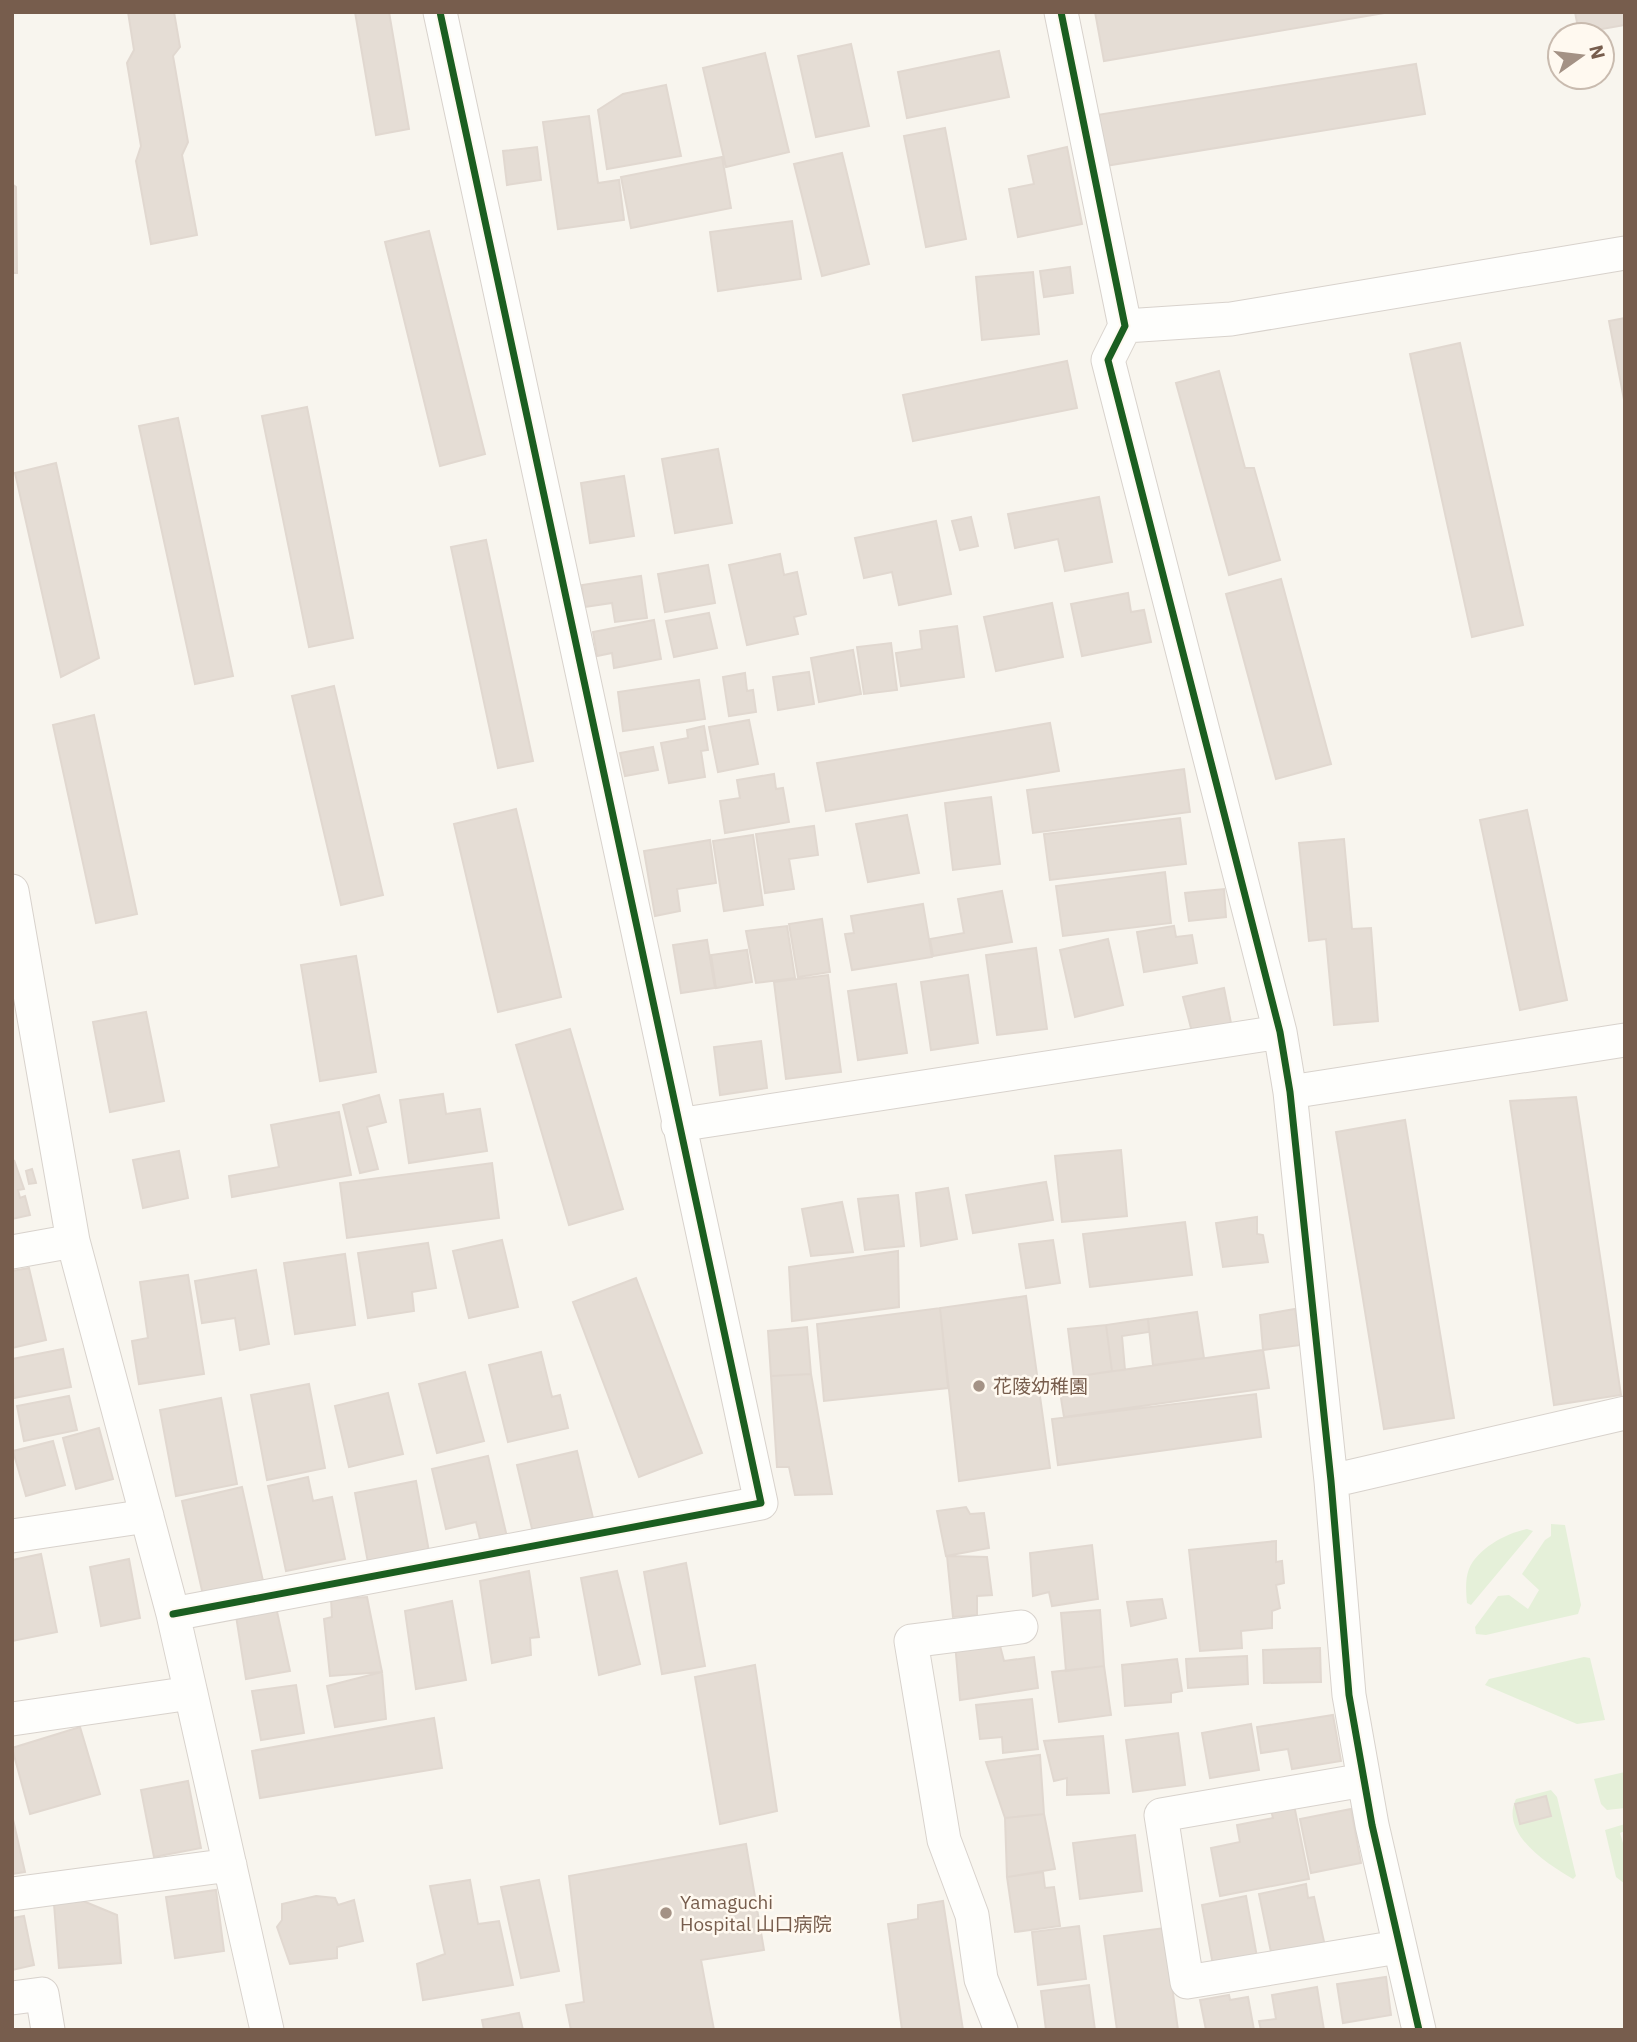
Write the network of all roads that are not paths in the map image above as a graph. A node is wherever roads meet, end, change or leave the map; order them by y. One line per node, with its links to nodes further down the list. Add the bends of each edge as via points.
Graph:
1 (440, 12): 9 (street)
2 (1061, 12): 4 (street)
3 (1625, 253): 4 (street, via 1231,319)
4 (1125, 326): 6 (street, via 1108,360)
5 (12, 891): 10 (street)
6 (1280, 1032): 8 (street); 9 (street)
7 (1625, 1040): 8 (street)
8 (1290, 1092): 13 (street)
9 (678, 1125): 16 (street, via 761,1503)
10 (73, 1241): 11 (street); 14 (street)
11 (12, 1252)
12 (1625, 1413): 13 (street)
13 (1331, 1481): 20 (street, via 1349,1695)
14 (147, 1516): 15 (street); 16 (street)
15 (12, 1536)
16 (173, 1614): 18 (street)
17 (1021, 1627): 27 (street, via 911,1641 944,1840 972,1915 981,1979)
18 (191, 1693): 19 (street); 21 (street)
19 (12, 1719)
20 (1364, 1780): 23 (street); 23 (street, via 1161,1815 1187,1982)
21 (230, 1866): 22 (street); 26 (street)
22 (12, 1894)
23 (1398, 1947): 28 (street)
24 (12, 1998): 25 (street, via 42,1994)
25 (47, 2030)
26 (267, 2030)
27 (1001, 2030)
28 (1419, 2030)

